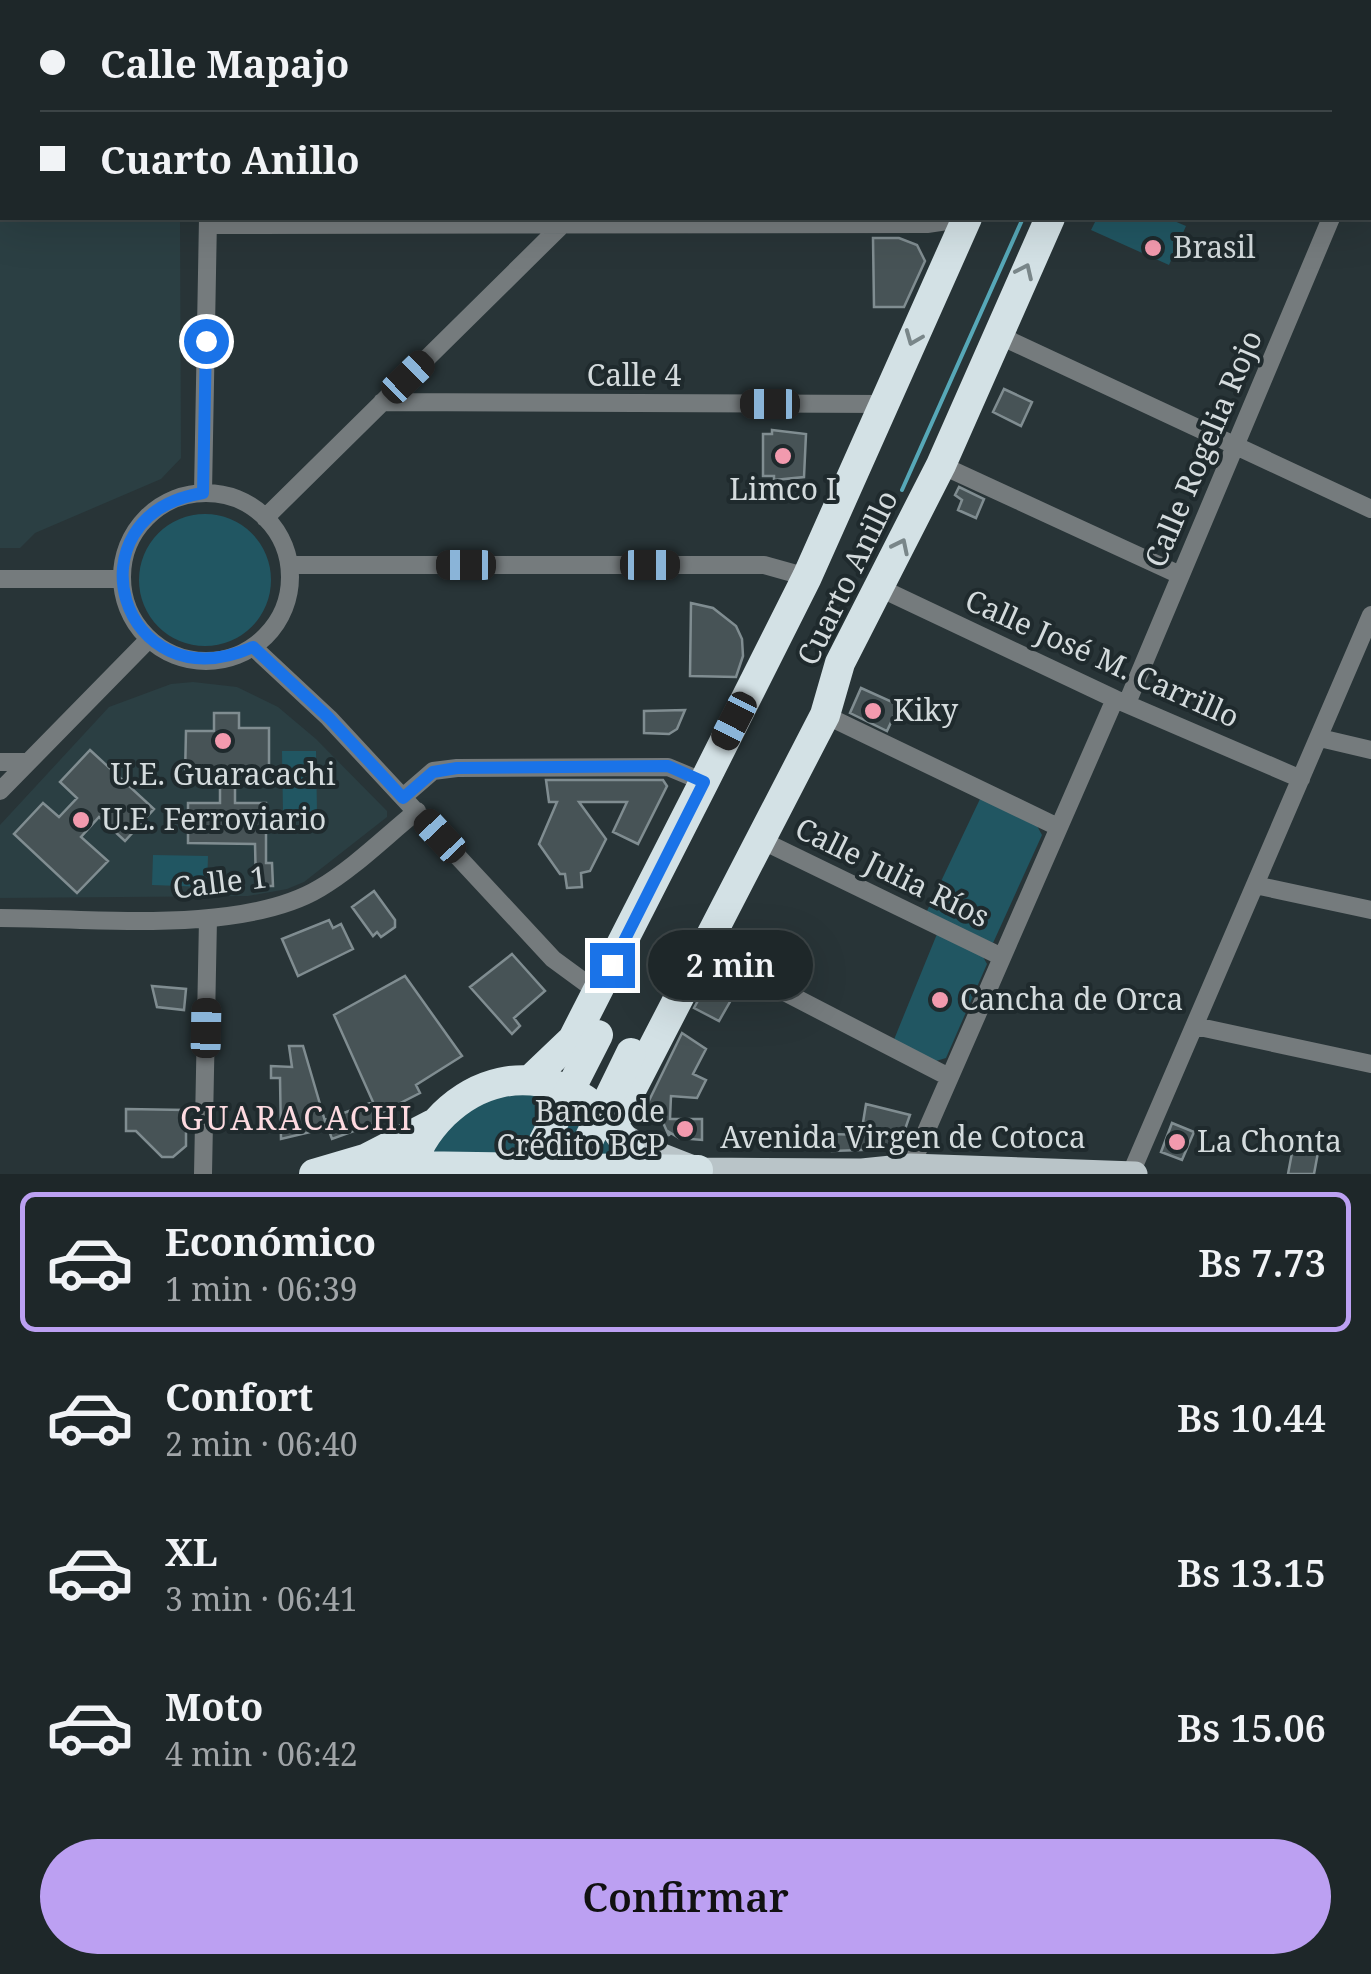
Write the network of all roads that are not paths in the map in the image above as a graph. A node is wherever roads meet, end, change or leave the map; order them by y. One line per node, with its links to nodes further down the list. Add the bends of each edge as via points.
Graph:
1 (966, 220): 7 (highway, Cuarto Anillo)
2 (1049, 220): 8 (highway, Cuarto Anillo, one-way to 2)
3 (1330, 220): 11 (street, Calle Rogelia Rojo)
4 (208, 221): 6 (street); 13 (street)
5 (927, 221): 6 (street); 7 (street)
6 (565, 222): 9 (street)
7 (950, 254): 10 (highway, Cuarto Anillo, one-way to 10)
8 (996, 334): 11 (street); 12 (highway, Cuarto Anillo)
9 (382, 402): 10 (street, Calle 4); 15 (street)
10 (886, 404): 18 (highway, Cuarto Anillo)
11 (1234, 447): 14 (street); 17 (street, Calle Rogelia Rojo)
12 (941, 465): 17 (street); 21 (highway, Cuarto Anillo, one-way to 12)
13 (203, 493): 15 (street, via 248,504); 19 (street, via 161,505 144,519 131,537)
14 (1371, 509)
15 (266, 518): 16 (street)
16 (290, 565): 18 (street, via 764,565); 24 (street, via 283,611)
17 (1180, 575): 26 (street, Calle Rogelia Rojo)
18 (807, 577): 33 (highway, Cuarto Anillo); 47 (highway, via 765,690)
19 (122, 579): 20 (street); 23 (street, via 125,602)
20 (0, 580)
21 (880, 588): 25 (highway, Cuarto Anillo); 26 (street, Calle José M. Carrillo)
22 (1371, 615): 28 (street)
23 (149, 639): 24 (street, via 200,661); 31 (street)
24 (253, 647): 35 (street)
25 (840, 663): 27 (highway, Cuarto Anillo); 48 (highway)
26 (1121, 701): 32 (street, Calle José M. Carrillo); 37 (street, Calle Rogelia Rojo)
27 (825, 715): 37 (street); 38 (highway, Cuarto Anillo)
28 (1320, 738): 29 (street); 32 (street)
29 (1371, 750)
30 (0, 762): 31 (street)
31 (28, 762): 34 (street)
32 (1301, 779): 39 (street)
33 (704, 782): 35 (street, via 668,766 457,768 433,772); 45 (highway, Cuarto Anillo)
34 (0, 791)
35 (403, 798): 36 (street)
36 (417, 812): 42 (street, Calle 1, via 320,889 270,908); 45 (street, via 552,959)
37 (1058, 827): 44 (street, Calle Rogelia Rojo)
38 (759, 839): 43 (highway, Cuarto Anillo); 44 (street, Calle Julia Ríos)
39 (1254, 885): 40 (street); 46 (street)
40 (1371, 910)
41 (0, 918): 42 (street, Calle 1)
42 (208, 918): 58 (street)
43 (701, 949): 48 (highway, Cuarto Anillo); 50 (street)
44 (1000, 956): 50 (street, Calle Rogelia Rojo)
45 (598, 992): 47 (highway, Cuarto Anillo)
46 (1194, 1026): 49 (street); 63 (street)
47 (586, 1037): 48 (highway, via 579,1064 599,1079 625,1078); 51 (highway, Cuarto Anillo); 61 (highway, bridge)
48 (638, 1056): 53 (highway, Cuarto Anillo); 62 (highway, bridge)
49 (1371, 1064)
50 (947, 1076): 54 (street, Calle Rogelia Rojo)
51 (530, 1080): 52 (highway, via 483,1088); 53 (highway, via 574,1092)
52 (436, 1123): 55 (highway); 59 (highway, via 365,1159)
53 (617, 1128): 56 (main road, Avenida Virgen de Cotoca, via 647,1150); 57 (highway)
54 (911, 1166): 56 (main road, Avenida Virgen de Cotoca); 63 (main road, Avenida Virgen de Cotoca)
55 (410, 1170): 57 (highway); 60 (highway)
56 (698, 1170): 57 (highway)
57 (640, 1172)
58 (203, 1174)
59 (314, 1174)
60 (374, 1174)
61 (528, 1174)
62 (572, 1174)
63 (1133, 1174)

